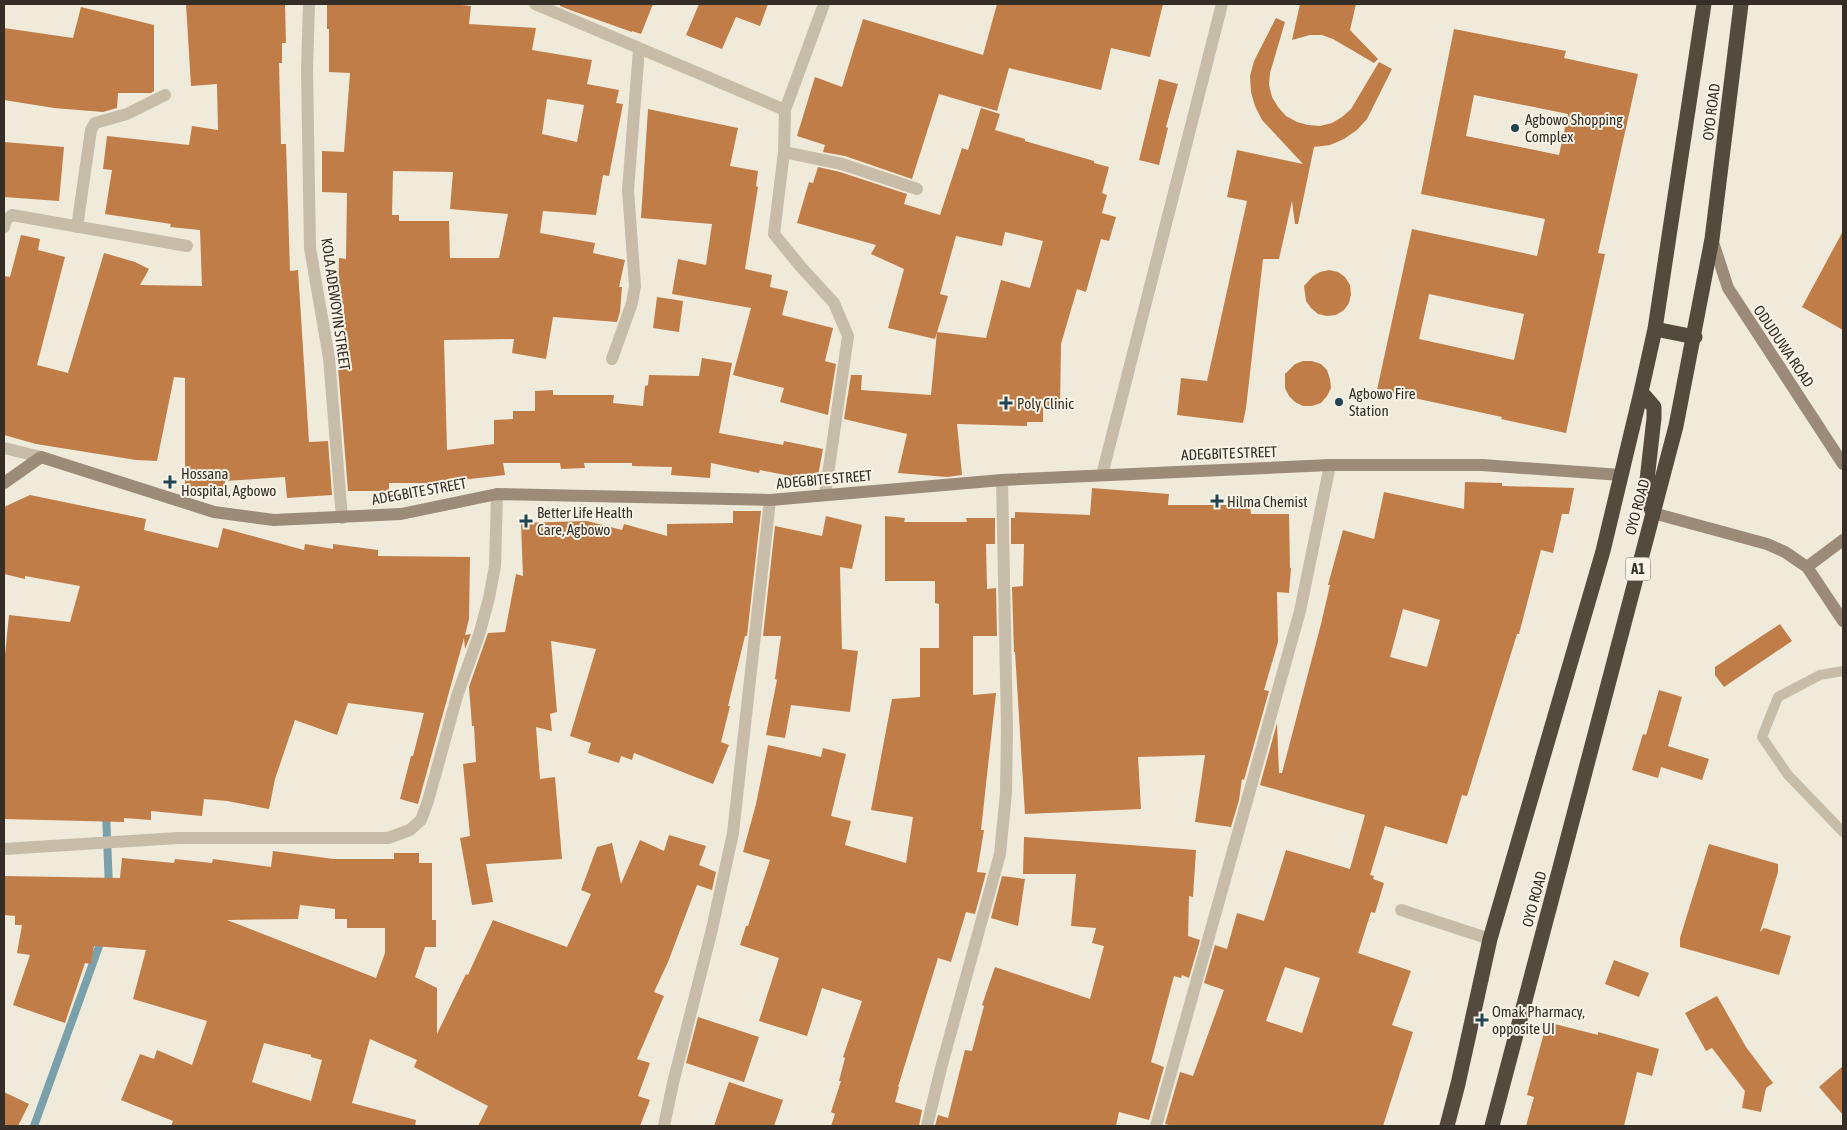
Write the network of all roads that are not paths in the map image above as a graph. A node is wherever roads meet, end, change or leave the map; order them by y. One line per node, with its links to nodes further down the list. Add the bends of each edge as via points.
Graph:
1 (309, 4): 32 (street, KOLA ADEWOYIN STREET, via 310,248 329,358)
2 (535, 4): 7 (street)
3 (824, 4): 9 (street)
4 (1222, 4): 24 (street)
5 (1702, 4): 16 (highway, OYO ROAD, via 1701,31)
6 (1741, 4): 14 (highway, OYO ROAD / A1)
7 (639, 49): 9 (street); 18 (street, via 628,190 635,286)
8 (165, 95): 13 (street, via 127,114 95,123 91,130)
9 (785, 110): 10 (street)
10 (784, 152): 11 (street, via 842,164); 29 (street, via 774,234 834,303 848,336)
11 (917, 189)
12 (4, 227): 13 (street, via 12,215)
13 (77, 227): 15 (street)
14 (1712, 239): 17 (highway, OYO ROAD / A1); 22 (street, ODUDUWA ROAD, via 1728,288)
15 (187, 246)
16 (1655, 329): 17 (highway); 19 (highway, OYO ROAD)
17 (1694, 337): 31 (highway, OYO ROAD / A1, via 1676,426)
18 (612, 359)
19 (1641, 392): 25 (highway, OYO ROAD); 31 (highway, via 1654,408 1646,488)
20 (4, 448): 21 (street)
21 (41, 457): 27 (street); 32 (street, ADEGBITE STREET, via 214,512 274,520)
22 (1843, 464)
23 (1330, 465): 24 (street, ADEGBITE STREET); 25 (street, ADEGBITE STREET, via 1482,465); 43 (street, via 1300,611)
24 (1102, 475): 26 (street, ADEGBITE STREET)
25 (1621, 475): 40 (highway, OYO ROAD, via 1603,551)
26 (1002, 480): 29 (street, ADEGBITE STREET); 42 (street, via 1007,728 1006,793 1000,854)
27 (4, 483)
28 (497, 494): 30 (street, ADEGBITE STREET); 32 (street, ADEGBITE STREET, via 401,514); 38 (street, via 494,566 489,598 428,801 421,820 410,830 388,838 178,838)
29 (825, 495): 30 (street, ADEGBITE STREET)
30 (770, 500): 41 (street, via 733,833)
31 (1653, 513): 34 (street, via 1767,544); 45 (highway, OYO ROAD / A1)
32 (342, 518)
33 (1843, 540): 34 (street)
34 (1807, 566): 35 (street)
35 (1843, 621)
36 (1843, 671): 37 (lane, via 1820,674 1778,697 1762,737 1788,775)
37 (1843, 832)
38 (4, 850)
39 (1402, 910): 40 (street)
40 (1490, 939): 44 (highway, OYO ROAD)
41 (664, 1126)
42 (927, 1126)
43 (1156, 1126)
44 (1447, 1126)
45 (1492, 1126)

